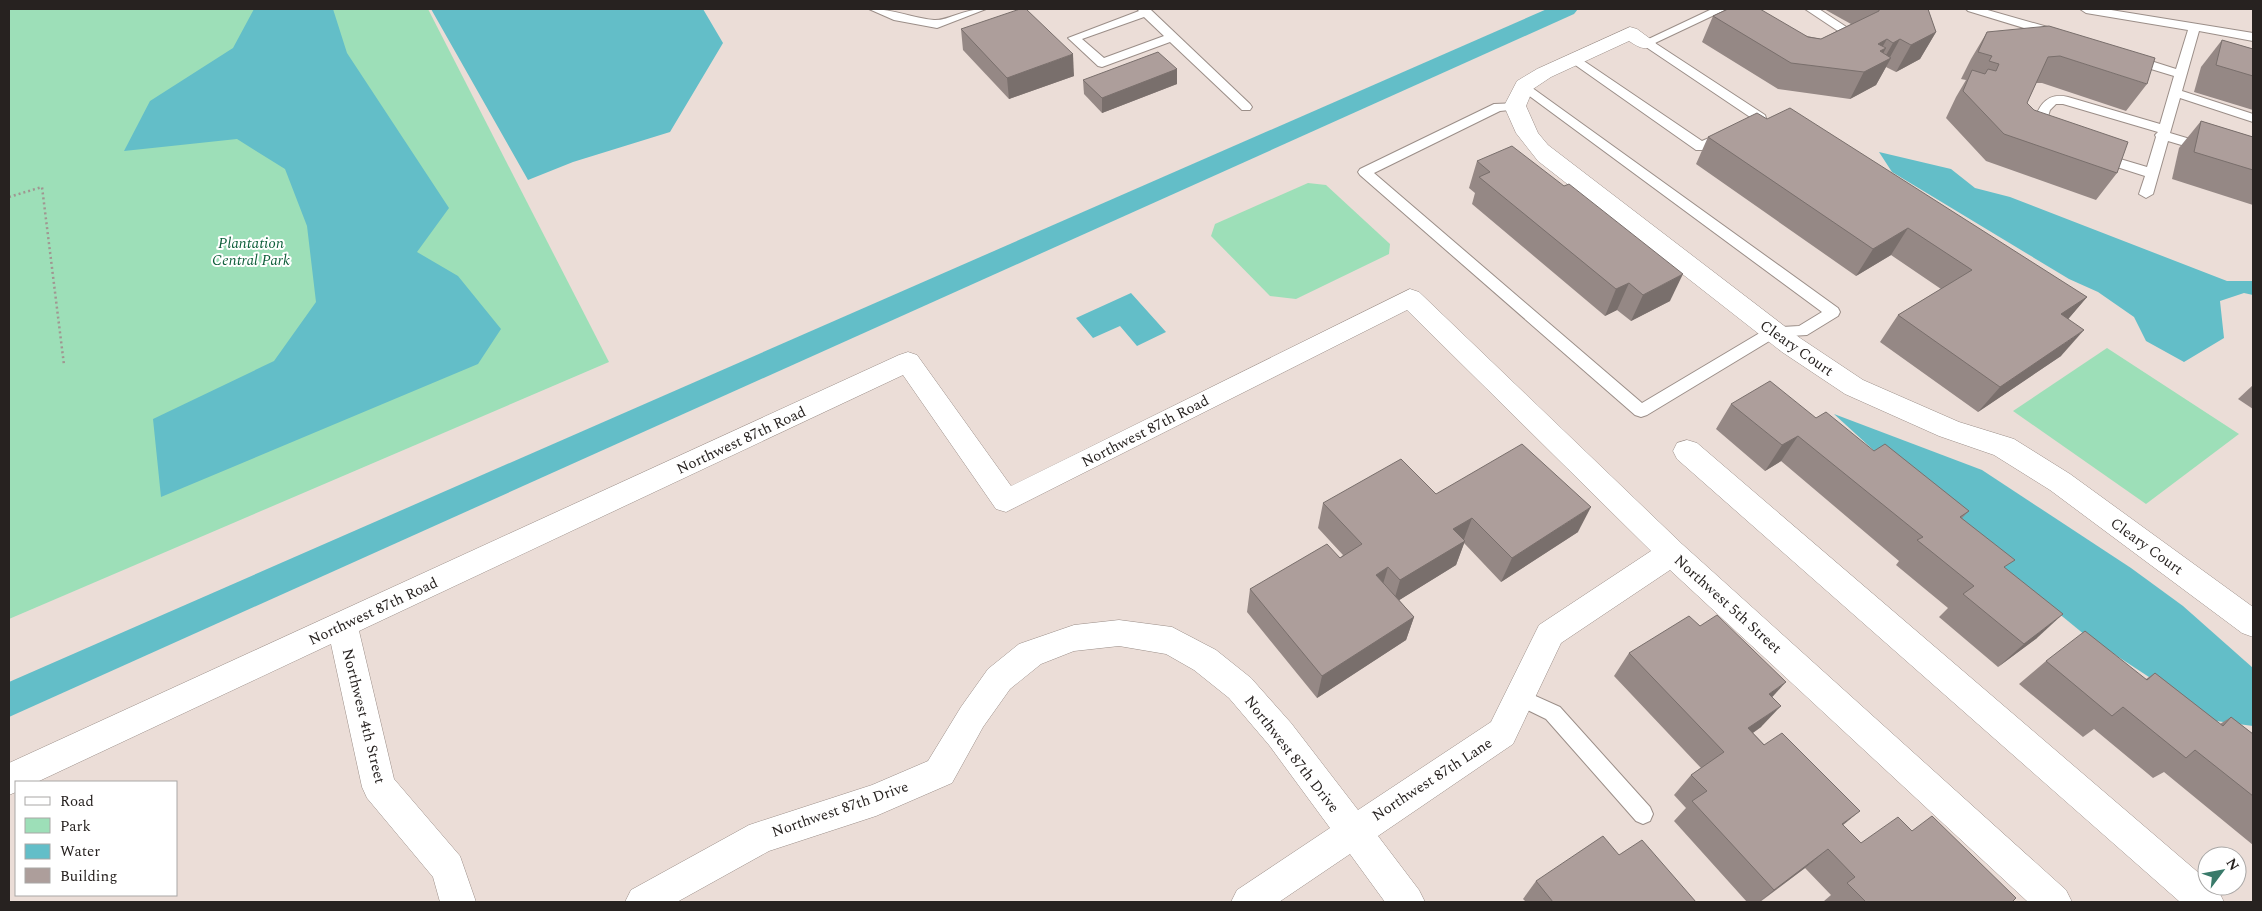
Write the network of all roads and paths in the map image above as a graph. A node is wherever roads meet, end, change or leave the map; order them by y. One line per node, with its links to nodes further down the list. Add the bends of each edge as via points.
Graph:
1 (875, 9): 2 (lane, via 898,18 936,24)
2 (980, 9)
3 (1721, 9): 12 (lane)
4 (1810, 9): 13 (lane, via 1845,30 1838,40)
5 (1972, 9): 11 (lane)
6 (2086, 9): 8 (lane)
7 (1145, 10): 9 (lane); 9 (lane, via 1074,38 1102,63)
8 (2194, 28): 10 (lane); 16 (lane)
9 (1174, 36): 19 (lane)
10 (2253, 37)
11 (2070, 38)
12 (1646, 44): 15 (street, via 1630,33); 15 (lane, via 1760,118 1701,147)
13 (1816, 49)
14 (2125, 56): 16 (lane)
15 (1575, 59): 18 (street, via 1544,73)
16 (2179, 74): 17 (lane)
17 (2174, 92): 20 (lane); 21 (lane)
18 (1519, 96): 29 (street, Cleary Court, via 1522,128 1546,156); 29 (lane, via 1833,312 1802,331); 29 (lane, via 1365,172 1641,411)
19 (1246, 107)
20 (2253, 118)
21 (2162, 132): 22 (lane, via 2064,100 2053,100 2044,109 2037,130); 23 (lane); 25 (lane)
22 (2054, 142)
23 (2216, 152)
24 (2089, 153): 25 (lane)
25 (2151, 173): 26 (lane)
26 (2146, 194)
27 (9, 197): 30 (path, via 42,187)
28 (1410, 298): 32 (street, Northwest 5th Street); 34 (street, Northwest 87th Road, via 1006,501 908,362)
29 (1774, 332): 33 (street, Cleary Court, via 1854,387 1949,428 2004,447 2060,482)
30 (64, 364)
31 (1687, 451): 44 (street)
32 (1672, 553): 35 (street, Northwest 87th Lane, via 1550,634); 43 (street, Northwest 5th Street)
33 (2253, 624)
34 (342, 625): 36 (street, Northwest 87th Road); 39 (street, Northwest 4th Street, via 379,787 448,868)
35 (1520, 697): 37 (lane, via 1553,713); 38 (street, Northwest 87th Lane, via 1502,733)
36 (9, 779)
37 (1643, 814)
38 (1353, 831): 40 (street, Northwest 87th Drive, via 1280,734 1240,688 1204,660 1172,641 1119,633 1074,638 1030,654 999,678 940,772 876,800 760,837); 41 (street, Northwest 87th Lane); 42 (street, Northwest 87th Drive)
39 (458, 902)
40 (643, 902)
41 (1249, 902)
42 (1407, 902)
43 (2054, 902)
44 (2206, 902)

